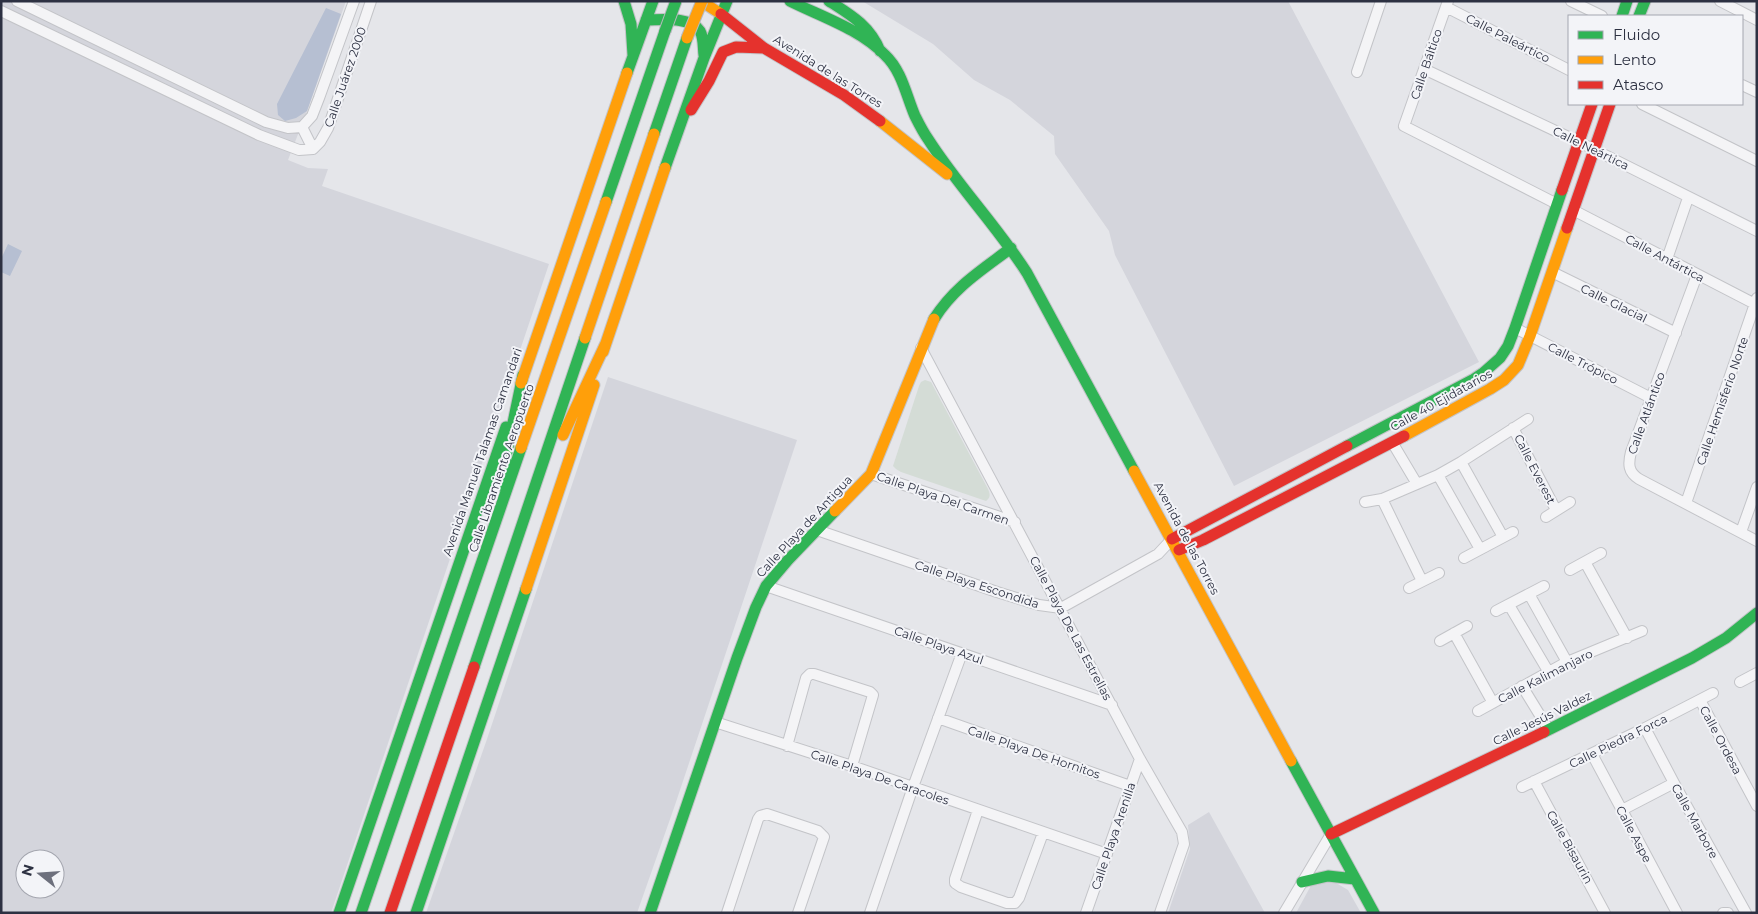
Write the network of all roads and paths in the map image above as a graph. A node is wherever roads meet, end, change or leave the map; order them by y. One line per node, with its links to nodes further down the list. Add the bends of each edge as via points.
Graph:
1 (17, 1): 36 (street, via 266,122 288,128)
2 (354, 1): 36 (street, Calle Juárez 2000, via 312,116)
3 (371, 1): 39 (street, Calle Juárez 2000, via 328,128)
4 (624, 1): 26 (main road, via 631,24)
5 (653, 1): 22 (main road, Avenida Manuel Talamas Camandari)
6 (676, 1): 74 (main road, Calle Libramiento Aeropuerto, bridge)
7 (702, 1): 18 (main road, Avenida de las Torres); 73 (main road, bridge)
8 (727, 1): 18 (main road)
9 (790, 1): 25 (main road, Avenida de las Torres, via 857,35)
10 (829, 1): 25 (main road, via 863,24 875,36)
11 (1381, 1): 30 (street)
12 (1571, 1): 19 (street)
13 (1627, 1): 20 (main road)
14 (1644, 1): 21 (main road)
15 (1720, 1): 23 (street)
16 (1447, 4): 28 (street, Calle Báltico); 29 (street, Calle Paleártico)
17 (1, 11): 39 (street, via 260,136 299,150)
18 (721, 14): 24 (main road, Avenida de las Torres); 27 (main road)
19 (1600, 15)
20 (1622, 15)
21 (1640, 15)
22 (646, 20): 26 (main road, Avenida Manuel Talamas Camandari); 27 (main road, via 695,26 701,33)
23 (1757, 20)
24 (764, 48): 37 (main road, via 736,47 723,52); 42 (main road, Avenida de las Torres, via 844,95)
25 (880, 51): 42 (main road, Avenida de las Torres, via 897,72 922,131)
26 (633, 55): 57 (main road, Avenida Manuel Talamas Camandari)
27 (704, 58): 37 (main road)
28 (1424, 69): 38 (street, Calle Neártica); 44 (street, Calle Báltico, via 1404,126)
29 (1568, 69)
30 (1357, 72)
31 (1743, 85): 32 (street)
32 (1757, 92)
33 (1592, 105): 38 (main road, Calle 40 Ejidatarios)
34 (1610, 105): 40 (main road, Calle 40 Ejidatarios)
35 (1644, 105): 41 (street)
36 (302, 127): 39 (street)
37 (678, 130): 55 (main road)
38 (1579, 142): 40 (street, Calle Neártica); 44 (main road, Calle 40 Ejidatarios)
39 (313, 149)
40 (1594, 149): 43 (street, Calle Neártica); 45 (main road, Calle 40 Ejidatarios)
41 (1757, 161)
42 (962, 186): 47 (main road, Avenida de las Torres)
43 (1688, 198): 46 (street, Calle Neártica); 48 (street)
44 (1557, 204): 52 (main road, Calle 40 Ejidatarios)
45 (1574, 210): 48 (street, Calle Antártica); 49 (main road, Calle 40 Ejidatarios)
46 (1757, 231)
47 (1012, 248): 56 (main road, Calle Playa de Antigua, via 952,295 931,324); 80 (main road, Avenida de las Torres)
48 (1667, 259): 50 (street, Calle Antártica)
49 (1552, 272): 53 (street, Calle Glacial); 54 (main road, Calle 40 Ejidatarios)
50 (1697, 275): 51 (street, Calle Antártica); 53 (street, Calle Atlántico)
51 (1756, 303): 70 (street, Calle Hemisferio Norte)
52 (1516, 328): 54 (street, Calle Trópico); 80 (main road, Calle 40 Ejidatarios, via 1500,359 1474,379)
53 (1676, 333): 58 (street, Calle Atlántico)
54 (1530, 336): 58 (street, Calle Trópico); 61 (main road, Calle 40 Ejidatarios, via 1518,365 1504,380)
55 (606, 343): 73 (main road); 141 (main road)
56 (921, 348): 63 (main road, Calle Playa de Antigua); 75 (street, Calle Playa De Las Estrellas)
57 (524, 375): 74 (main road, via 500,481); 137 (main road, Avenida Manuel Talamas Camandari)
58 (1650, 398): 70 (street, Calle Atlántico, via 1631,452 1629,468 1639,479)
59 (1528, 419): 60 (street)
60 (1513, 428): 62 (street); 71 (street, Calle Everest)
61 (1392, 442): 65 (street); 83 (main road, Calle 40 Ejidatarios)
62 (1461, 462): 64 (street); 79 (street)
63 (871, 474): 75 (street, Calle Playa Del Carmen); 76 (main road, Calle Playa de Antigua)
64 (1438, 475): 65 (street); 82 (street)
65 (1417, 484): 67 (street)
66 (1757, 487): 78 (street)
67 (1382, 499): 68 (street); 90 (street)
68 (1365, 502)
69 (1570, 502): 71 (street)
70 (1686, 503): 78 (street, Calle Atlántico)
71 (1556, 510): 72 (street)
72 (1546, 517)
73 (524, 520): 131 (main road)
74 (497, 522): 138 (main road, Calle Libramiento Aeropuerto)
75 (1014, 522): 96 (street, Calle Playa De Las Estrellas)
76 (817, 530): 91 (main road, Calle Playa de Antigua); 96 (street, Calle Playa Escondida, via 997,592)
77 (1514, 532): 79 (street)
78 (1741, 532): 81 (street, Calle Atlántico)
79 (1503, 537): 82 (street)
80 (1172, 539): 83 (main road, Avenida de las Torres); 84 (street)
81 (1757, 541)
82 (1480, 549): 86 (street)
83 (1179, 550): 84 (street); 133 (main road, Avenida de las Torres)
84 (1158, 554): 96 (street)
85 (1601, 554): 87 (street)
86 (1464, 558)
87 (1585, 562): 88 (street); 102 (street)
88 (1570, 570)
89 (1439, 573): 90 (street)
90 (1422, 580): 93 (street)
91 (766, 586): 104 (street, Calle Playa Azul); 116 (main road, Calle Playa de Antigua)
92 (1544, 586): 94 (street)
93 (1409, 588)
94 (1529, 594): 95 (street); 105 (street)
95 (1510, 605): 97 (street); 106 (street)
96 (1061, 608): 113 (street, Calle Playa De Las Estrellas)
97 (1496, 611)
98 (1757, 614): 118 (main road, Calle Jesús Valdez, via 1734,633 1697,655)
99 (1466, 626): 101 (street)
100 (1642, 631): 102 (street, Calle Kalimanjaro)
101 (1454, 633): 103 (street); 112 (street)
102 (1627, 638): 105 (street, Calle Kalimanjaro)
103 (1440, 641)
104 (962, 653): 113 (street, Calle Playa Azul); 115 (street)
105 (1567, 662): 106 (street, Calle Kalimanjaro)
106 (1548, 671): 109 (street, Calle Kalimanjaro)
107 (1757, 673): 108 (street)
108 (1740, 682)
109 (1522, 686): 112 (street, Calle Kalimanjaro); 118 (street)
110 (1713, 693): 111 (street, Calle Piedra Forca)
111 (1700, 700): 117 (street, Calle Piedra Forca); 128 (street, Calle Ordesa)
112 (1492, 702): 114 (street, Calle Kalimanjaro)
113 (1112, 704): 121 (street, Calle Playa De Las Estrellas)
114 (1478, 711)
115 (938, 718): 125 (street, Calle Playa De Hornitos); 127 (street)
116 (715, 722): 119 (street, Calle Playa De Caracoles); 142 (main road, Calle Playa de Antigua)
117 (1646, 728): 120 (street, Calle Piedra Forca); 124 (street, Calle Marbore)
118 (1548, 730): 133 (main road, Calle Jesús Valdez)
119 (787, 746): 122 (street, Calle Playa De Caracoles); 122 (street, via 806,678 814,674 873,695)
120 (1592, 754): 123 (street, Calle Piedra Forca); 130 (street, Calle Aspe)
121 (1140, 758): 125 (street, Calle Playa Arenilla); 147 (street, Calle Playa De Las Estrellas, via 1184,836)
122 (852, 766): 127 (street, Calle Playa De Caracoles)
123 (1534, 781): 126 (street, Calle Piedra Forca); 150 (street, Calle Bisaurin)
124 (1674, 783): 130 (street); 154 (street, Calle Marbore)
125 (1130, 786): 134 (street, Calle Playa Arenilla)
126 (1522, 786)
127 (913, 787): 129 (street, Calle Playa De Caracoles); 145 (street)
128 (1757, 806)
129 (978, 810): 132 (street, Calle Playa De Caracoles); 132 (street, via 956,874 955,883 961,887 1015,903)
130 (1622, 810): 151 (street, Calle Aspe)
131 (422, 820): 139 (main road); 140 (main road)
132 (1043, 833): 134 (street, Calle Playa De Caracoles)
133 (1331, 834): 135 (main road, Avenida de las Torres); 136 (street)
134 (1107, 854): 146 (street, Calle Playa Arenilla)
135 (1355, 878): 136 (main road, via 1333,874); 149 (main road, Avenida de las Torres)
136 (1302, 882): 148 (street)
137 (339, 913)
138 (361, 913)
139 (390, 913)
140 (403, 913)
141 (416, 913)
142 (650, 913)
143 (727, 913): 144 (street, via 758,819 767,814 824,837)
144 (798, 913)
145 (870, 913)
146 (1086, 913)
147 (1160, 913)
148 (1284, 913)
149 (1374, 913)
150 (1605, 913)
151 (1677, 913)
152 (1723, 913): 153 (street)
153 (1728, 913)
154 (1746, 913)

